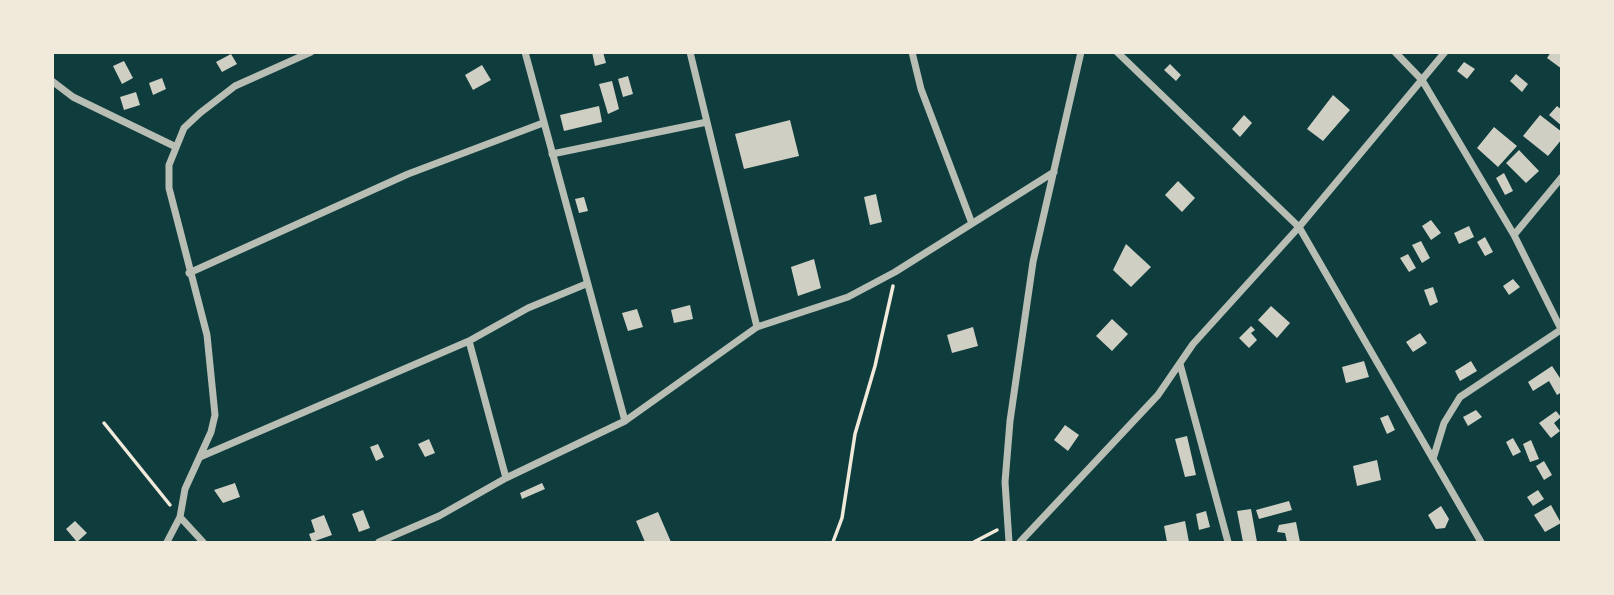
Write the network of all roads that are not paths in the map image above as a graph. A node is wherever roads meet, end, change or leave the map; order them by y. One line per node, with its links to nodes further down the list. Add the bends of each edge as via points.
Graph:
1 (311, 52): 13 (street, via 235,86 184,128)
2 (525, 52): 12 (street)
3 (690, 52): 11 (street)
4 (912, 52): 17 (street, via 921,89)
5 (1082, 52): 15 (street)
6 (1117, 52): 18 (street)
7 (1395, 52): 10 (street)
8 (1445, 52): 10 (street)
9 (52, 80): 13 (street, via 73,97)
10 (1422, 80): 18 (street); 19 (street)
11 (706, 122): 14 (street); 22 (street)
12 (543, 123): 14 (street); 20 (street, via 408,174)
13 (174, 146): 20 (street, via 169,188)
14 (552, 154): 21 (street)
15 (1054, 172): 17 (street); 34 (street, via 1034,262 1010,421 1005,482)
16 (1562, 177): 19 (street)
17 (971, 221): 22 (street, via 848,297)
18 (1299, 227): 25 (street, via 1231,299); 28 (street)
19 (1514, 235): 23 (street)
20 (189, 272): 27 (street, via 214,376 215,415)
21 (586, 284): 24 (street, via 528,308); 26 (street)
22 (757, 327): 26 (street)
23 (1561, 330): 28 (street, via 1460,397 1444,423)
24 (469, 341): 27 (street); 29 (street)
25 (1181, 364): 35 (street, via 1126,431); 36 (street)
26 (625, 421): 29 (street)
27 (200, 457): 30 (street)
28 (1433, 459): 37 (street)
29 (506, 478): 33 (street, via 439,516)
30 (180, 517): 31 (street); 32 (street)
31 (167, 542)
32 (203, 542)
33 (379, 542)
34 (1009, 542)
35 (1020, 542)
36 (1228, 542)
37 (1481, 542)

